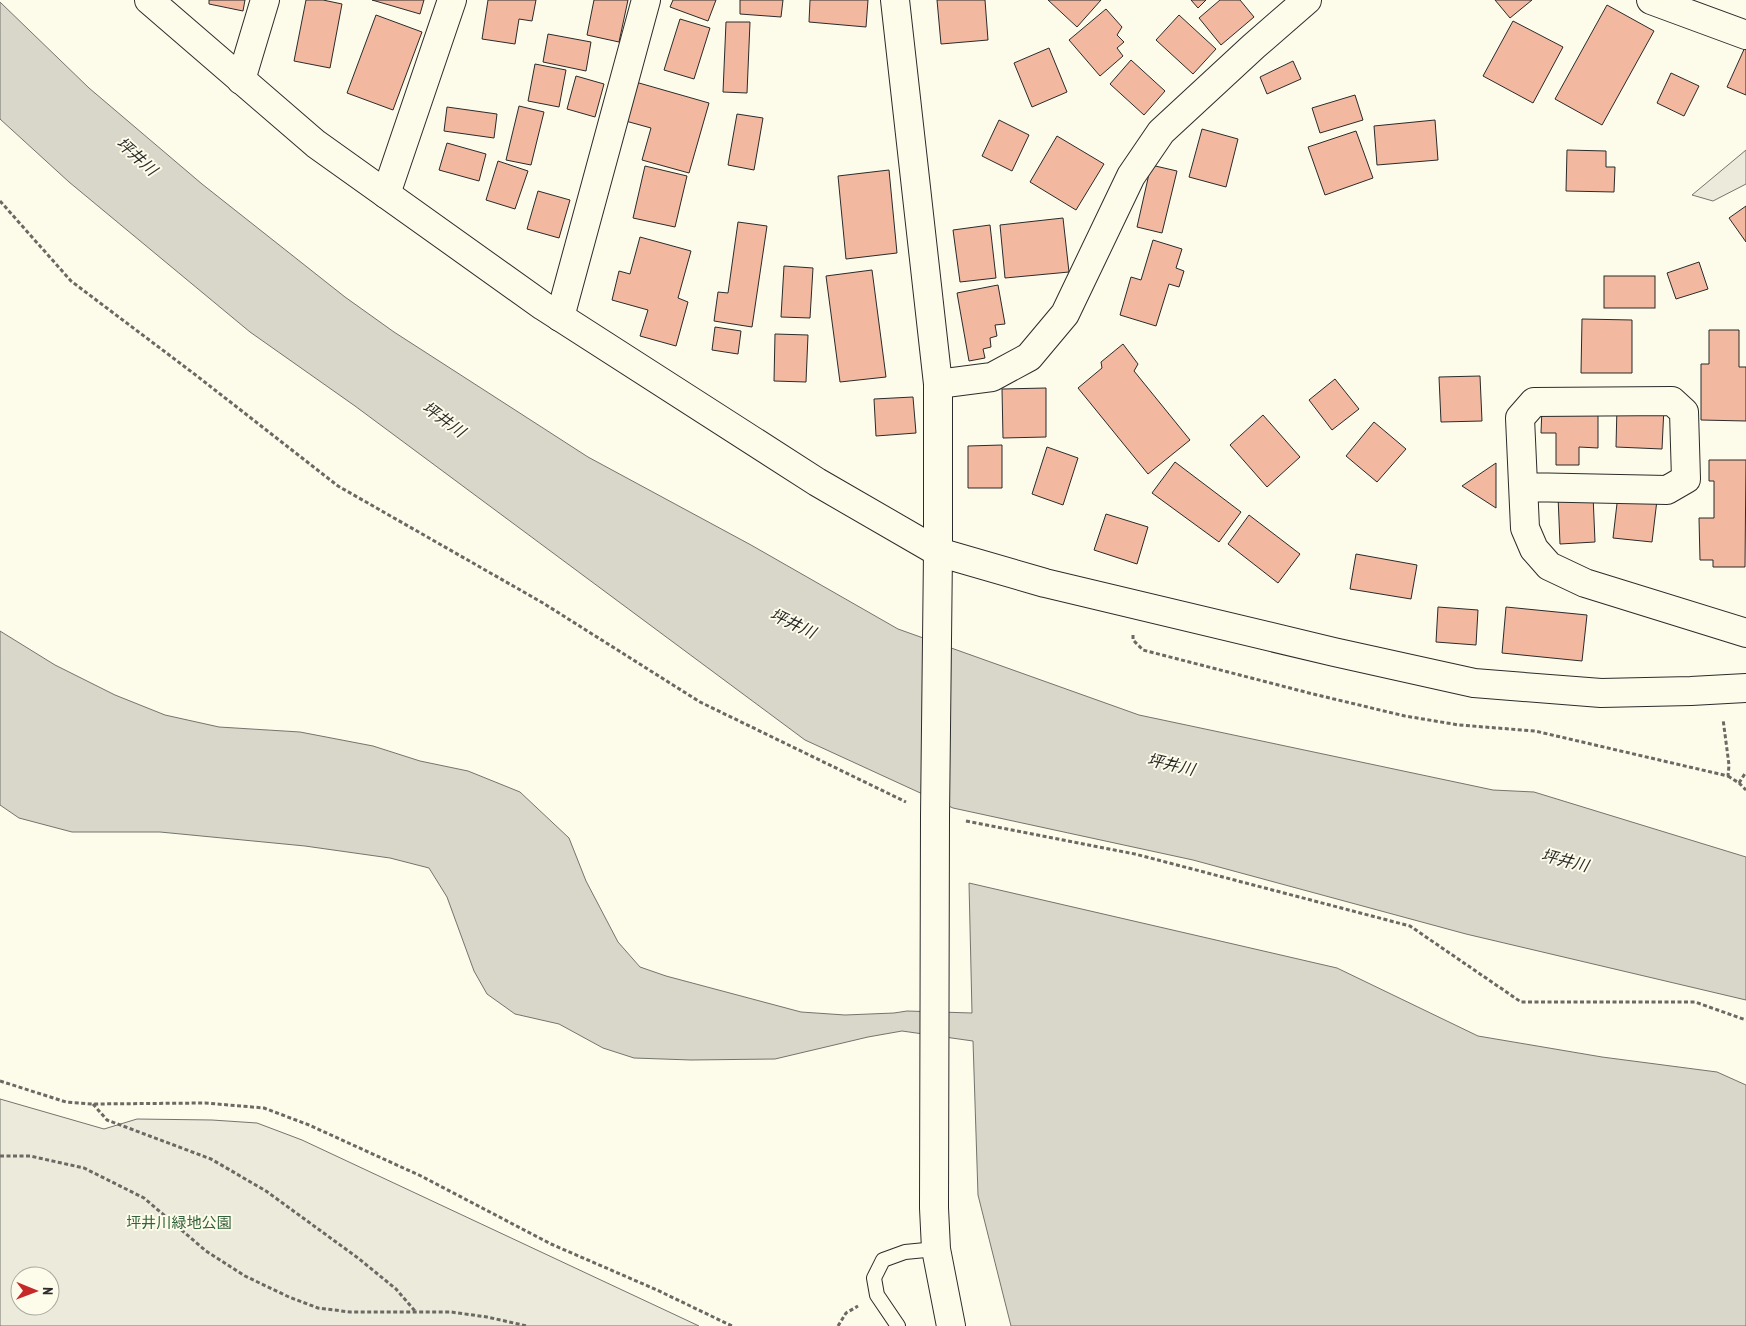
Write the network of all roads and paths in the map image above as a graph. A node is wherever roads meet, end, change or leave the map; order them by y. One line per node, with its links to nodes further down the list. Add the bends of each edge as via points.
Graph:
1 (149, 0): 9 (street)
2 (265, 0): 9 (street)
3 (452, 0): 10 (street)
4 (646, 0): 12 (street)
5 (895, 0): 13 (street)
6 (1307, 0): 13 (street, via 1161,132 1131,176 1065,314 1029,357 992,377)
7 (1650, 0): 8 (street)
8 (1746, 35)
9 (241, 80): 10 (street, via 316,144)
10 (386, 194): 12 (street)
11 (0, 200): 23 (path, via 71,281 338,486 543,603 700,702)
12 (560, 317): 15 (street, via 817,482)
13 (938, 384): 15 (street)
14 (1524, 488): 14 (street, via 1520,418 1534,402 1672,401 1684,412 1686,479 1667,490); 17 (street, via 1525,528 1534,549 1549,566 1585,584)
15 (938, 552): 16 (street, via 1045,583); 23 (street)
16 (1135, 604): 18 (street, via 1474,683 1601,693); 20 (path, via 1133,640 1143,650 1405,716 1459,725 1536,731)
17 (1746, 633)
18 (1733, 689): 20 (path)
19 (1746, 772): 21 (path)
20 (1728, 776): 21 (path)
21 (1739, 783): 22 (path)
22 (1746, 790)
23 (935, 816): 24 (path, via 1135,854 1410,926 1521,1002 1695,1002); 28 (street)
24 (1746, 1020)
25 (0, 1080): 26 (path, via 66,1102)
26 (92, 1104): 29 (path, via 107,1120 211,1159 266,1191 358,1258 396,1289); 31 (path, via 205,1103 264,1108 421,1176 552,1244)
27 (0, 1156): 29 (path, via 30,1156 84,1168 108,1179 144,1198 206,1251 245,1276 318,1308 350,1312)
28 (936, 1249): 32 (lane, via 905,1252 883,1260 874,1278 877,1295); 33 (street)
29 (415, 1311): 30 (path, via 487,1316)
30 (527, 1326)
31 (732, 1326)
32 (898, 1326)
33 (951, 1326)

